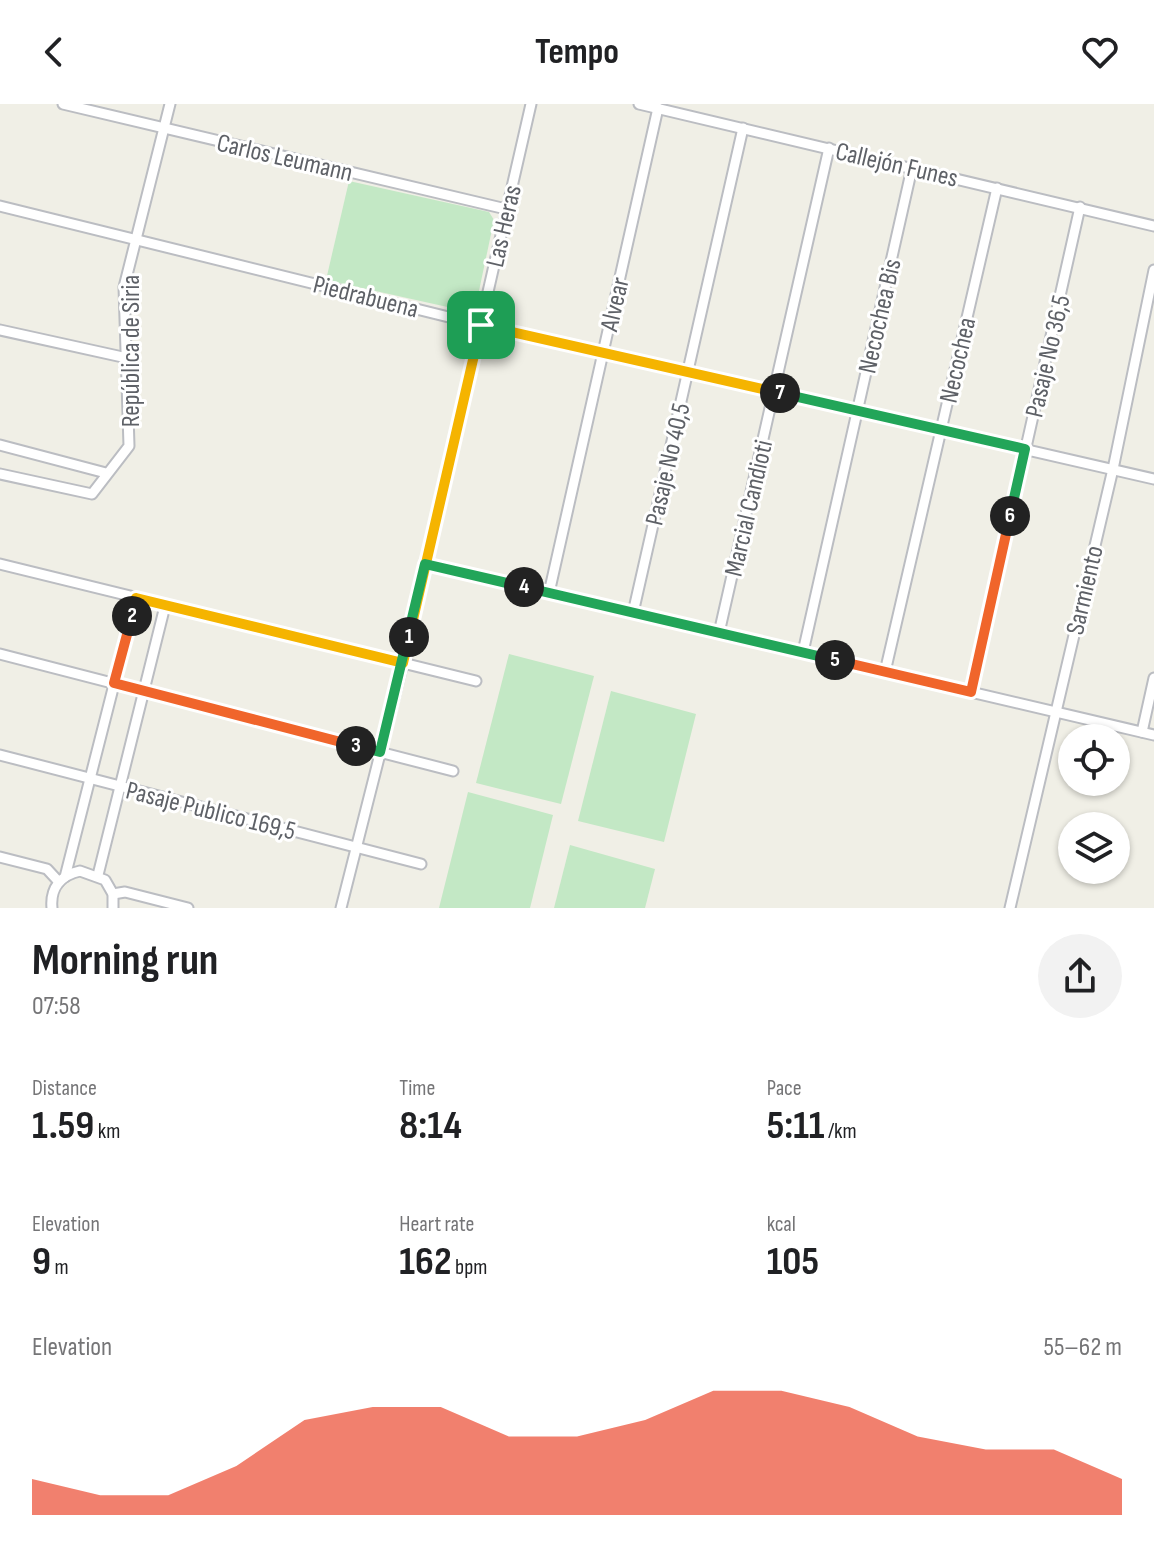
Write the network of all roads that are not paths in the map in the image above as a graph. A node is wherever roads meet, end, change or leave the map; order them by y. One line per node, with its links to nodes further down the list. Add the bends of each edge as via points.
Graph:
1 (63, 104): 7 (street, Carlos Leumann)
2 (170, 104): 7 (street, República de Siria)
3 (531, 104): 13 (street, Las Heras)
4 (639, 104): 5 (street, Callejón Funes)
5 (658, 108): 6 (street, Callejón Funes); 19 (street, Alvear)
6 (743, 128): 8 (street, Callejón Funes); 21 (street, Pasaje No 40,5)
7 (164, 129): 13 (street, Carlos Leumann); 15 (street, República de Siria)
8 (829, 148): 9 (street, Callejón Funes); 22 (street, Marcial Candioti)
9 (912, 168): 10 (street, Callejón Funes); 23 (street, Necochea Bis)
10 (997, 188): 12 (street, Callejón Funes); 24 (street, Necochea)
11 (0, 206): 15 (street, Piedrabuena)
12 (1080, 207): 14 (street, Callejón Funes); 26 (street, Pasaje No 36,5)
13 (506, 209): 17 (street, Las Heras)
14 (1154, 226)
15 (136, 238): 17 (street, Piedrabuena); 20 (street, República de Siria, via 124,287)
16 (1154, 270): 27 (street, Sarmiento)
17 (481, 325): 19 (street, Piedrabuena); 32 (street, Las Heras)
18 (0, 330): 20 (street)
19 (603, 353): 21 (street, Piedrabuena); 33 (street, Alvear)
20 (127, 358): 28 (street, República de Siria, via 129,446)
21 (687, 372): 22 (street, Piedrabuena); 36 (street, Pasaje No 40,5)
22 (774, 392): 23 (street, Piedrabuena); 37 (street, Marcial Candioti)
23 (857, 411): 24 (street, Piedrabuena); 38 (street, Necochea Bis)
24 (941, 430): 26 (street, Piedrabuena); 41 (street, Necochea)
25 (0, 445): 28 (street)
26 (1025, 449): 27 (street, Piedrabuena); 46 (street, Pasaje No 36,5)
27 (1113, 469): 30 (street, Piedrabuena); 47 (street, Sarmiento)
28 (106, 473): 29 (street, República de Siria, via 92,494)
29 (0, 474)
30 (1154, 479)
31 (0, 564): 34 (street)
32 (425, 564): 33 (street); 40 (street, Las Heras)
33 (549, 593): 36 (street)
34 (136, 598): 35 (street); 44 (street)
35 (165, 606): 40 (street); 45 (street)
36 (633, 613): 37 (street)
37 (719, 633): 38 (street)
38 (803, 652): 41 (street)
39 (0, 654): 44 (street)
40 (403, 663): 43 (street); 50 (street, Las Heras)
41 (885, 672): 46 (street)
42 (1154, 678): 48 (street)
43 (476, 681)
44 (114, 683): 45 (street); 53 (street)
45 (143, 691): 50 (street); 54 (street)
46 (971, 692): 47 (street)
47 (1056, 712): 48 (street); 65 (street, Sarmiento)
48 (1142, 732): 49 (street)
49 (1154, 735)
50 (380, 752): 52 (street); 55 (street, Las Heras)
51 (0, 755): 53 (street, Pasaje Publico 169,5)
52 (453, 771)
53 (89, 778): 54 (street, Pasaje Publico 169,5); 59 (street)
54 (118, 786): 55 (street, Pasaje Publico 169,5); 58 (street)
55 (356, 847): 57 (street, Pasaje Publico 169,5); 64 (street, Las Heras)
56 (0, 857): 59 (street, via 47,869)
57 (421, 864)
58 (98, 875): 59 (street, via 80,871); 60 (street)
59 (62, 879): 61 (street)
60 (113, 894): 62 (street); 63 (street, via 125,892)
61 (52, 908)
62 (113, 908)
63 (188, 908)
64 (341, 908)
65 (1010, 908)

